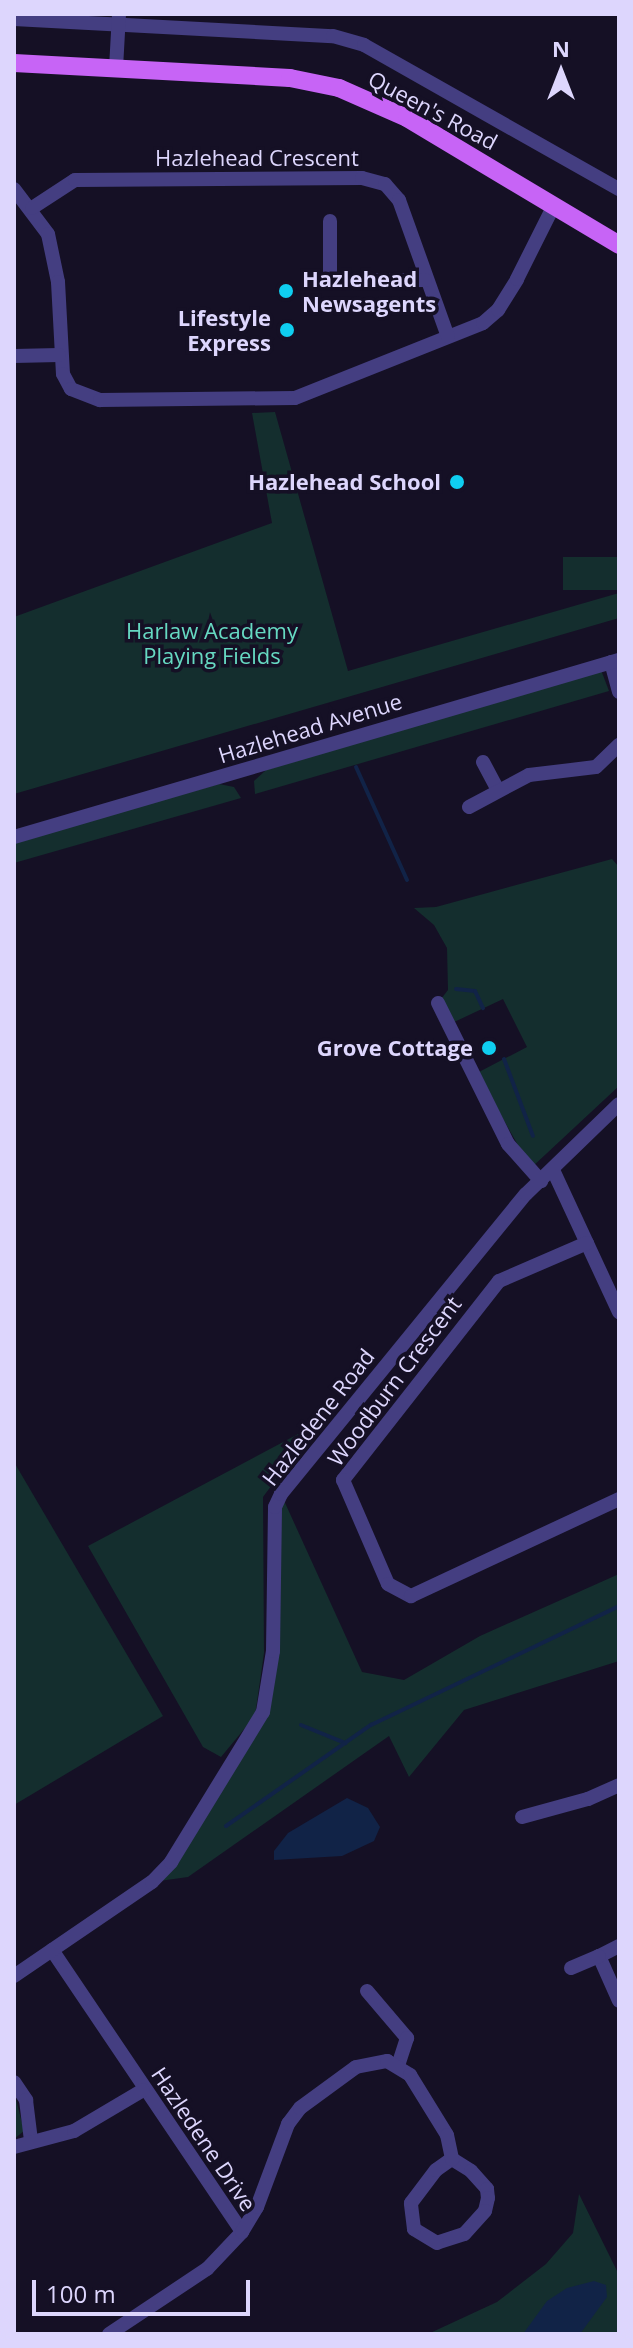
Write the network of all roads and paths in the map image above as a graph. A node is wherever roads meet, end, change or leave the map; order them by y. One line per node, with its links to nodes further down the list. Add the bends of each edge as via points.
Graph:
1 (14, 19): 2 (street, Queen's Road)
2 (118, 20): 4 (street); 6 (street, Queen's Road, via 333,36 364,45)
3 (14, 63): 4 (main road, Queen's Road)
4 (116, 68): 7 (main road, Queen's Road, via 290,78 339,88 407,118)
5 (14, 189): 8 (street)
6 (619, 189)
7 (554, 205): 10 (main road, Queen's Road); 12 (street, via 498,310)
8 (32, 208): 11 (street, Hazlehead Crescent, via 75,180 362,178 385,184 399,200); 13 (street, via 48,234 58,282)
9 (330, 221): 11 (street, via 330,281)
10 (619, 245)
11 (425, 280): 12 (street, Hazlehead Crescent)
12 (448, 337): 13 (street, via 295,398 277,399 84,398 71,389)
13 (59, 355): 14 (street)
14 (14, 356)
15 (615, 661): 16 (street); 21 (street, Hazlehead Avenue)
16 (619, 692)
17 (619, 745): 19 (street, via 596,767 529,775)
18 (483, 762): 19 (street)
19 (497, 788): 20 (street)
20 (469, 807)
21 (14, 837)
22 (438, 1003): 25 (street, via 508,1144)
23 (619, 1104): 24 (street, Hazledene Road)
24 (553, 1170): 25 (street, Hazledene Road); 26 (street)
25 (541, 1181): 32 (street, Hazledene Road, via 281,1494 275,1507 273,1651 263,1712 222,1785 152,1882)
26 (587, 1243): 27 (street); 28 (street, Woodburn Crescent, via 499,1281 343,1480 388,1584 411,1596)
27 (619, 1312)
28 (619, 1499)
29 (619, 1785): 30 (street)
30 (522, 1817)
31 (619, 1946): 33 (street)
32 (52, 1950): 35 (street, Hazledene Road); 40 (street, Hazledene Drive)
33 (599, 1956): 34 (street); 37 (street)
34 (571, 1968)
35 (14, 1976)
36 (367, 1991): 38 (street, via 407,2038)
37 (619, 2001)
38 (393, 2063): 43 (street, via 410,2075 447,2135); 44 (street, Hazledene Drive, via 356,2067 300,2108 278,2143 257,2207)
39 (14, 2082): 41 (street, via 26,2100)
40 (143, 2090): 41 (street, via 74,2131); 44 (street, Hazledene Drive)
41 (31, 2139): 42 (street)
42 (14, 2147)
43 (452, 2159): 43 (street, via 436,2170 411,2203 414,2229 437,2243 464,2234 485,2211 488,2198 471,2171)
44 (242, 2232): 45 (street, via 207,2269)
45 (109, 2334)

